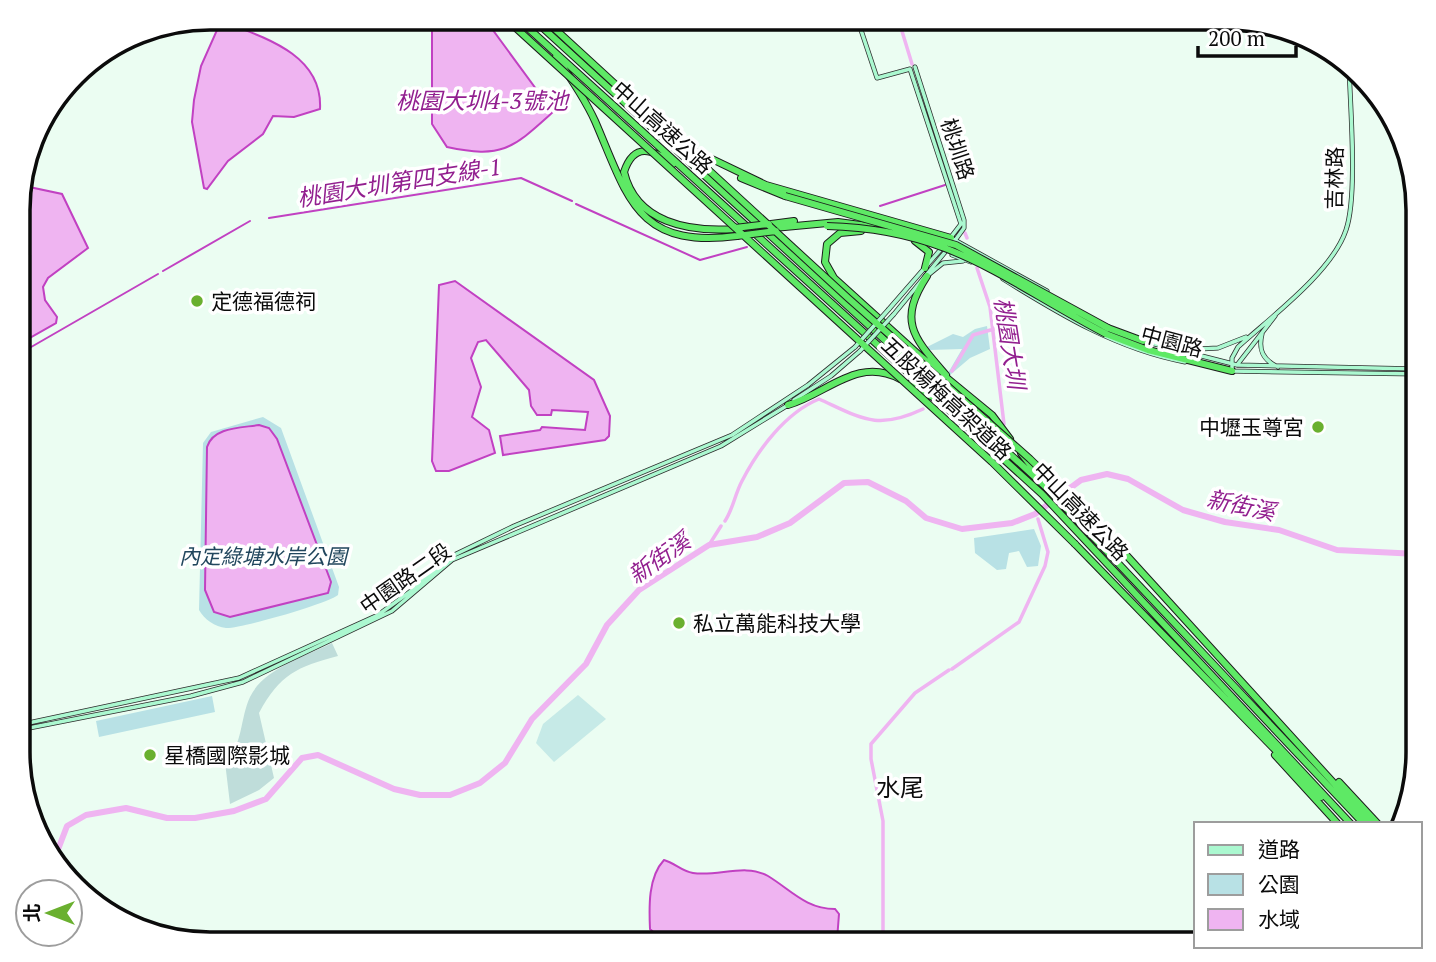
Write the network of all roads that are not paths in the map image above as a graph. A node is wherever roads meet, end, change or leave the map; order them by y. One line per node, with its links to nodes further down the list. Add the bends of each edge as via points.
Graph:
1 (518, 30): 39 (highway, 五股楊梅高架道路, bridge, via 982,454)
2 (530, 30): 6 (highway, 中山高速公路)
3 (545, 30): 8 (highway, 中山高速公路)
4 (555, 30): 40 (highway, 五股楊梅高架道路, bridge, via 1030,459 1108,535)
5 (861, 30): 17 (main road, 桃圳路, via 877,78 913,68 961,223)
6 (549, 47): 10 (highway, 中山高速公路); 14 (highway, via 594,119 626,196 669,226 693,233)
7 (1349, 79): 23 (main road, 吉林路, via 1351,203 1346,231 1334,253)
8 (606, 88): 9 (highway); 36 (highway, 中山高速公路)
9 (689, 148): 11 (highway, via 766,185); 24 (highway, bridge, via 729,172 785,196 957,245)
10 (701, 186): 14 (highway, via 651,150 628,161 624,172 634,197 665,222 689,229); 35 (highway, 中山高速公路)
11 (893, 222): 13 (highway, via 832,218); 17 (highway)
12 (857, 223): 13 (highway); 15 (highway); 17 (highway)
13 (775, 227): 14 (highway, bridge); 24 (highway, bridge, via 896,232 955,250)
14 (736, 232)
15 (890, 234): 16 (highway); 33 (highway, via 854,231 834,236 825,249 828,270)
16 (914, 240): 18 (highway); 20 (highway, via 929,252)
17 (951, 242): 18 (main road); 27 (main road, 中園路)
18 (943, 251): 19 (main road, 中園路); 20 (main road); 22 (main road)
19 (965, 261): 21 (main road, via 943,263); 30 (main road, 中園路, via 1124,345 1164,358)
20 (925, 268): 37 (main road, 中園路二段, bridge, via 855,347 808,385 732,435 514,526 450,557)
21 (927, 276): 22 (main road); 33 (highway, via 909,310 911,326)
22 (919, 282): 34 (main road, 中園路二段, bridge, via 860,351)
23 (1281, 309): 25 (main road, 吉林路); 26 (main road, 吉林路)
24 (1107, 331): 27 (highway); 30 (highway, via 1156,352)
25 (1263, 332): 29 (main road, via 1261,350 1268,362); 30 (main road, 吉林路)
26 (1251, 335): 28 (main road, via 1218,348); 30 (main road, via 1234,352)
27 (1143, 341): 28 (main road, 中園路)
28 (1170, 350): 30 (main road, 中園路)
29 (1280, 367): 30 (main road, 中園路); 32 (main road, 中園路)
30 (1234, 368): 31 (main road, 中園路)
31 (1406, 372)
32 (1406, 372)
33 (957, 387): 36 (highway, via 992,415)
34 (788, 404): 35 (highway, via 864,372 888,373); 37 (main road, 中園路二段, via 721,446 511,533)
35 (944, 404): 42 (highway, 中山高速公路, via 1042,494)
36 (1048, 489): 44 (highway, 中山高速公路)
37 (432, 575): 38 (main road, 中園路二段, via 390,607 331,639 225,684)
38 (30, 726)
39 (1262, 736): 41 (highway, via 1287,771); 43 (highway, 五股楊梅高架道路)
40 (1300, 745): 45 (highway, 五股楊梅高架道路); 46 (highway)
41 (1336, 822)
42 (1347, 822)
43 (1347, 822)
44 (1362, 822)
45 (1369, 822)
46 (1376, 822)

